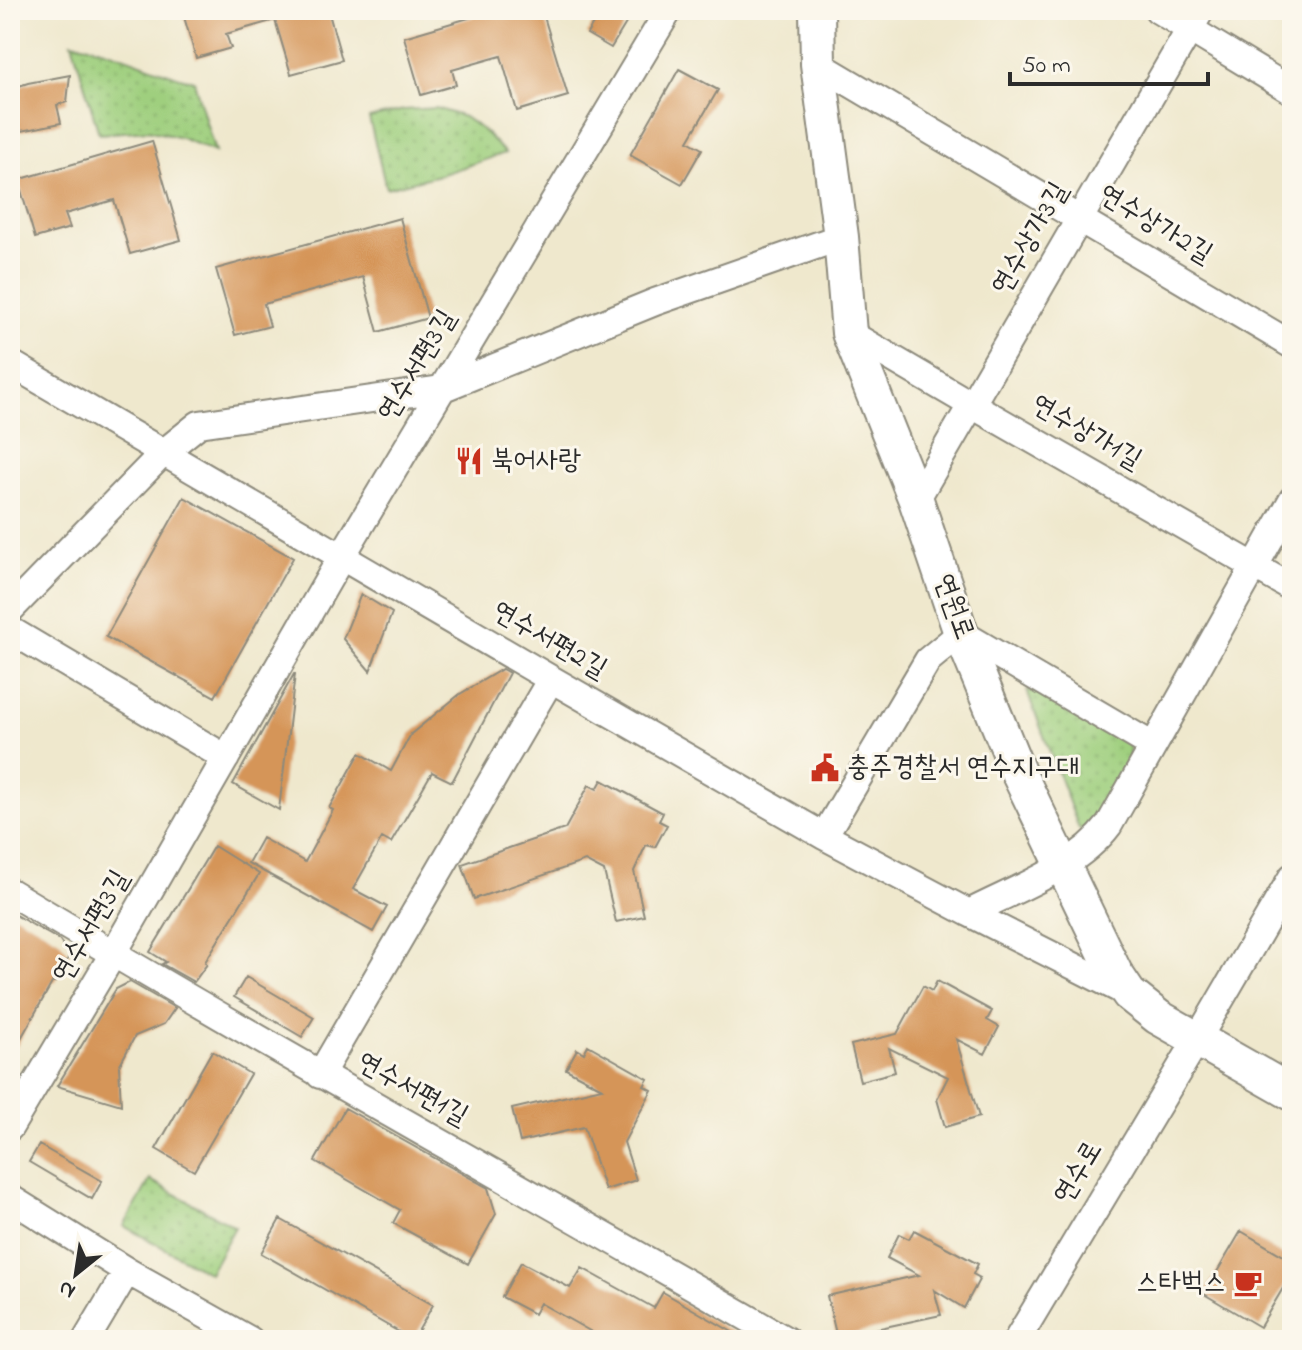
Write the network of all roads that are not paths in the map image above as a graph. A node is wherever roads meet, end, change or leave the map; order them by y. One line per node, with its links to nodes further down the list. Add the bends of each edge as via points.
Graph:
1 (669, 10): 12 (street, 연수서편3길)
2 (817, 10): 5 (street, 연원로)
3 (1158, 10): 4 (street)
4 (1195, 19): 6 (street); 7 (street, 연수상가3길)
5 (818, 64): 7 (street, 연수상가2길); 8 (street, 연원로)
6 (1292, 91)
7 (1080, 218): 10 (street, 연수상가2길); 13 (street, 연수상가3길)
8 (841, 237): 9 (street, 연원로); 12 (street, via 655,302)
9 (849, 333): 13 (street, 연수상가1길); 15 (street, 연원로)
10 (1292, 345)
11 (10, 363): 14 (street, 연수서편2길)
12 (441, 389): 14 (street, via 199,424); 17 (street, 연수서편3길)
13 (972, 405): 15 (street, 연수상가3길); 18 (street, 연수상가1길)
14 (163, 453): 17 (street, 연수서편2길); 20 (street)
15 (916, 500): 22 (street, 연원로)
16 (1292, 500): 18 (street)
17 (342, 556): 23 (street, 연수서편2길); 25 (street, 연수서편3길)
18 (1254, 566): 19 (street, 연수상가1길); 24 (street)
19 (1292, 588)
20 (10, 610)
21 (10, 630): 25 (street)
22 (961, 633): 24 (street); 26 (street, via 928,660); 27 (street, 연원로)
23 (551, 679): 26 (street, 연수서편2길); 34 (street)
24 (1153, 746): 27 (street, via 1109,825)
25 (226, 758): 31 (street, 연수서편3길)
26 (824, 836): 30 (street, 연수서편2길)
27 (1063, 866): 30 (street); 32 (street, 연원로)
28 (1292, 877): 33 (street, 연수로)
29 (10, 892): 31 (street, 연수서편1길)
30 (969, 913): 32 (street, 연수서편2길)
31 (113, 954): 34 (street, 연수서편1길); 36 (street, 연수서편3길)
32 (1129, 994): 33 (street, 연원로)
33 (1197, 1040): 35 (street, 연원로); 42 (street, 연수로)
34 (320, 1075): 41 (street, 연수서편1길)
35 (1292, 1093)
36 (10, 1127)
37 (10, 1198): 38 (street)
38 (127, 1271): 39 (street); 40 (street)
39 (86, 1340)
40 (250, 1340)
41 (786, 1340)
42 (1017, 1340)

